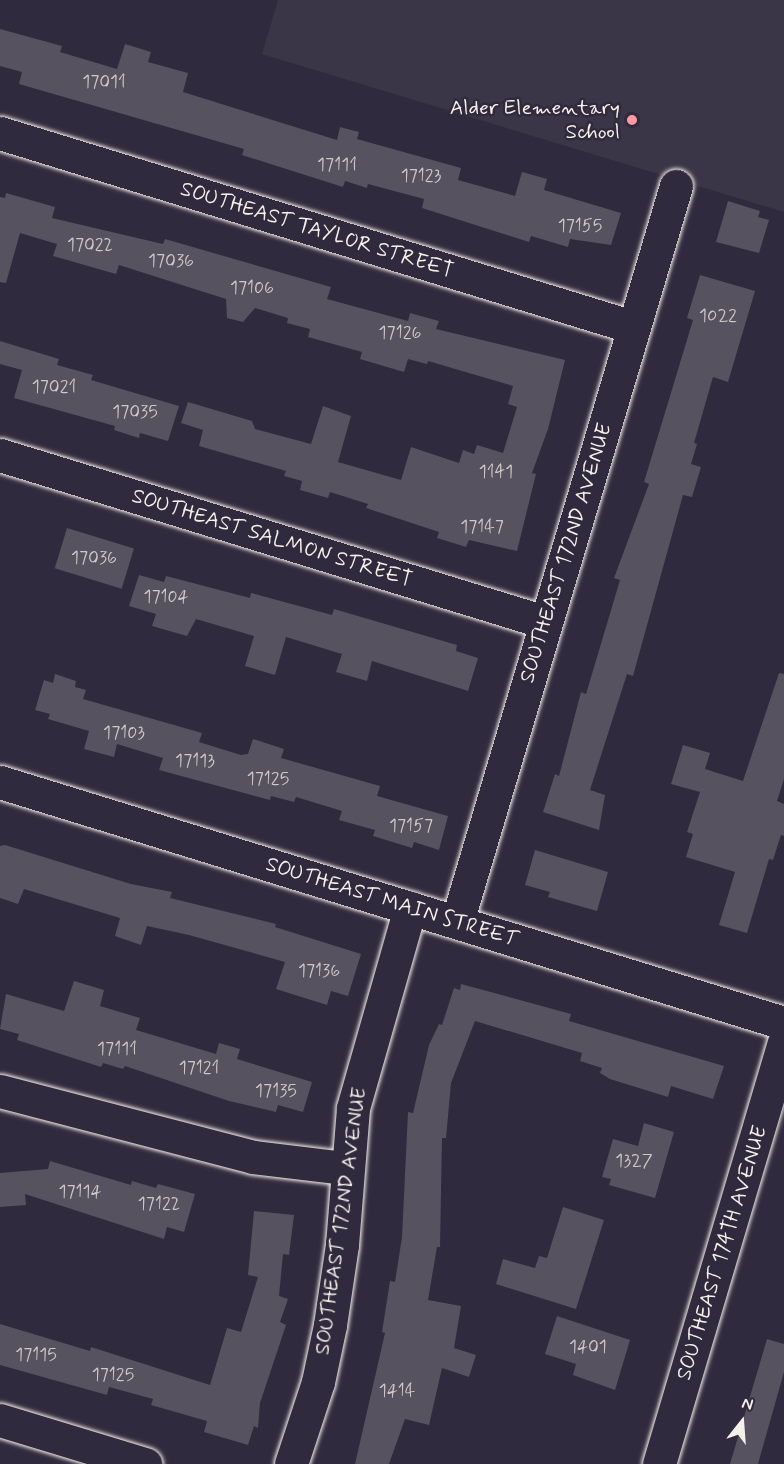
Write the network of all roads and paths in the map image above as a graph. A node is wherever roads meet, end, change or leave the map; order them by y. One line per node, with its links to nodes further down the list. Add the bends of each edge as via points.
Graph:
1 (0, 133): 3 (street, SOUTHEAST TAYLOR STREET)
2 (676, 186): 3 (street, SOUTHEAST 172ND AVENUE)
3 (633, 327): 5 (street, SOUTHEAST 172ND AVENUE)
4 (0, 454): 5 (street, SOUTHEAST SALMON STREET)
5 (545, 622): 8 (street, SOUTHEAST 172ND AVENUE)
6 (0, 782): 7 (street, SOUTHEAST MAIN STREET)
7 (410, 908): 8 (street, SOUTHEAST MAIN STREET); 12 (street, SOUTHEAST 172ND AVENUE, via 364,1058)
8 (458, 922): 9 (street, SOUTHEAST MAIN STREET)
9 (784, 1023)
10 (784, 1043): 16 (street, SOUTHEAST 174TH AVENUE)
11 (0, 1091): 12 (street, via 253,1157)
12 (345, 1168): 15 (street, SOUTHEAST 172ND AVENUE, via 342,1245 330,1325 315,1393)
13 (0, 1420): 14 (street)
14 (145, 1464)
15 (291, 1464)
16 (659, 1464)

